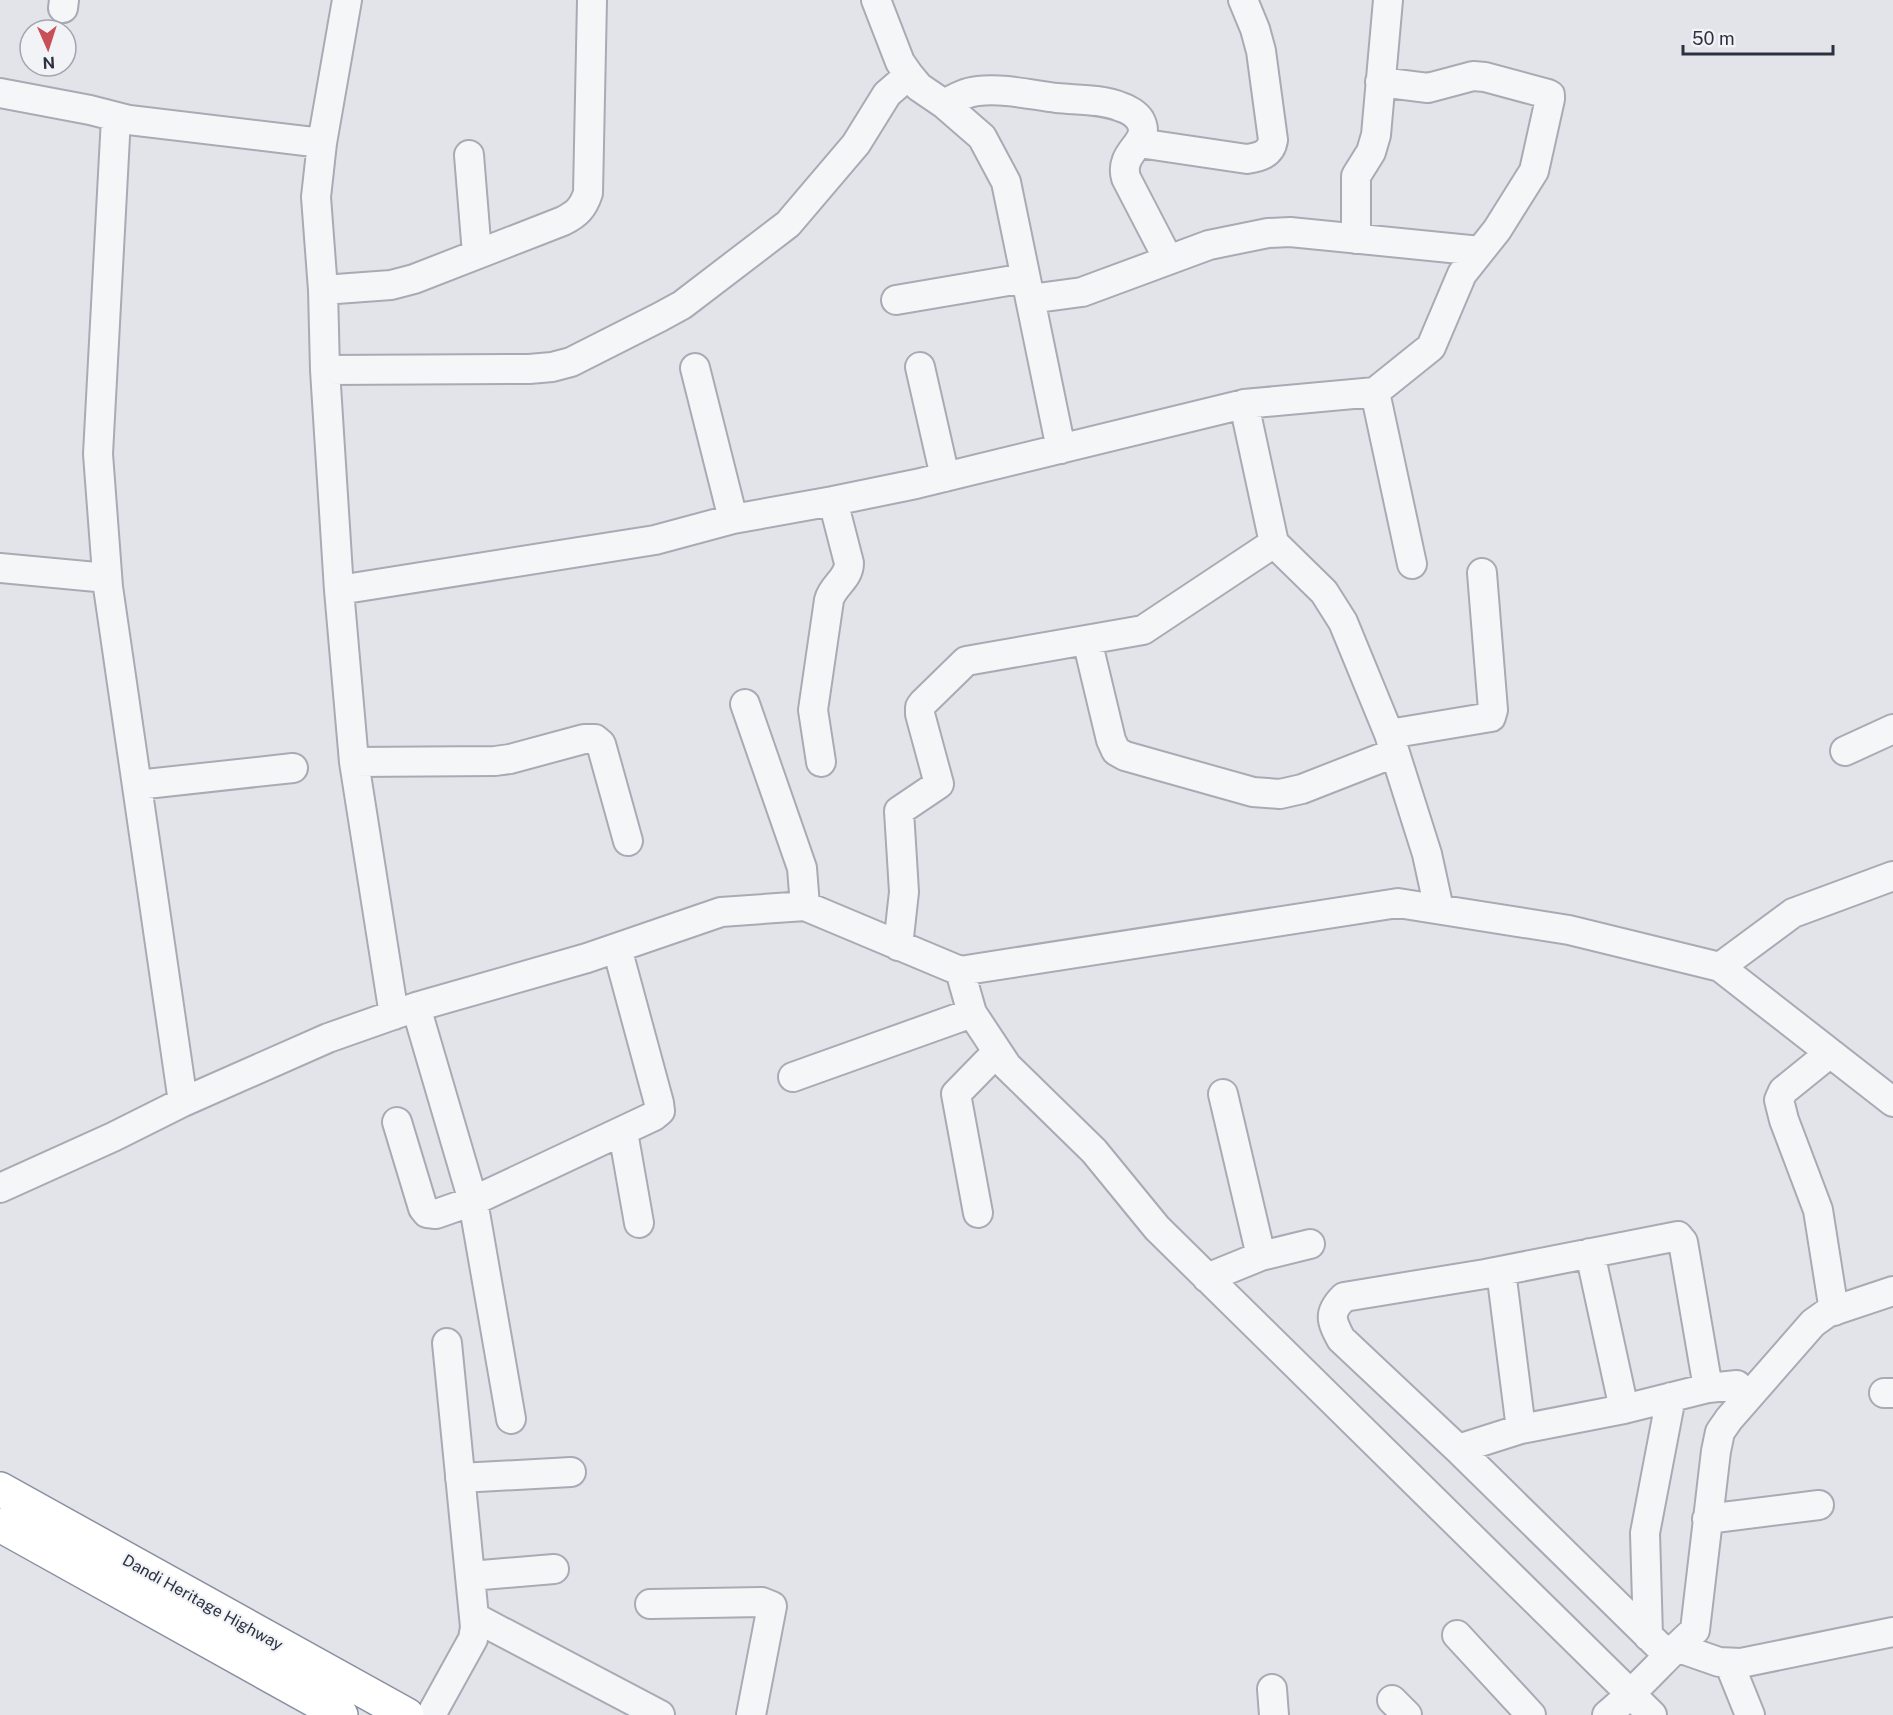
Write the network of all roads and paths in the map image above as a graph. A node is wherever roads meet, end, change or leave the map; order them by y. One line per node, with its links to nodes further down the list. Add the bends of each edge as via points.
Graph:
1 (347, 0): 11 (street)
2 (592, 0): 16 (street, via 588,193 584,206 563,221)
3 (876, 0): 6 (street, via 900,62)
4 (1243, 0): 12 (street, via 1261,51 1272,147 1267,153 1247,159)
5 (1388, 0): 7 (street)
6 (909, 75): 9 (street, via 918,87); 23 (street, via 886,94 856,144 788,224 682,305 588,355 552,367 529,369)
7 (1380, 82): 14 (street, via 1375,142 1356,176); 15 (street, via 1428,88 1464,77 1485,77 1550,95 1534,171)
8 (0, 93): 10 (street)
9 (944, 105): 12 (street, via 980,91 1108,103 1138,117 1142,124); 18 (street, via 982,137 1000,168 1011,200)
10 (116, 118): 11 (street); 34 (street, via 98,454)
11 (322, 143): 19 (street, via 316,197)
12 (1139, 143): 17 (street, via 1128,155 1126,178)
13 (469, 154): 16 (street)
14 (1356, 238): 15 (street); 17 (street, via 1275,232 1209,245)
15 (1480, 251): 24 (street, via 1462,274 1431,347)
16 (477, 254): 19 (street, via 391,285)
17 (1168, 259): 18 (street, via 1082,292)
18 (1028, 289): 20 (street); 26 (street)
19 (323, 290): 23 (street)
20 (896, 300)
21 (920, 367): 27 (street)
22 (694, 368): 29 (street)
23 (325, 370): 35 (street)
24 (1375, 392): 25 (street); 31 (street)
25 (1244, 404): 26 (street); 30 (street)
26 (1061, 449): 27 (street)
27 (945, 477): 28 (street)
28 (833, 501): 29 (street); 42 (street, via 849,570 829,600 813,710)
29 (733, 519): 35 (street, via 655,540)
30 (1274, 543): 36 (street, via 1143,630); 39 (street, via 1324,592 1343,622)
31 (1412, 564)
32 (0, 568): 34 (street)
33 (1482, 573): 39 (street, via 1491,717)
34 (108, 578): 44 (street)
35 (339, 590): 41 (street)
36 (1087, 640): 39 (street, via 1111,740 1116,751 1125,756 1253,792 1280,794 1302,789); 49 (street, via 966,661 922,703 920,714 939,784 899,811 904,892)
37 (745, 704): 47 (street, via 802,868)
38 (1893, 729): 40 (street)
39 (1391, 743): 48 (street)
40 (1845, 751)
41 (354, 762): 45 (street, via 495,761 595,739 601,744); 53 (street)
42 (821, 762)
43 (293, 768): 44 (street)
44 (137, 785): 59 (street)
45 (628, 841)
46 (1893, 876): 51 (street, via 1793,913)
47 (805, 906): 49 (street); 50 (street, via 721,912)
48 (1439, 909): 51 (street, via 1569,930); 52 (street, via 1398,903)
49 (898, 946): 52 (street)
50 (617, 948): 53 (street); 62 (street, via 660,1111)
51 (1720, 967): 56 (street)
52 (960, 971): 54 (street)
53 (405, 1011): 59 (street, via 328,1038); 64 (street)
54 (972, 1013): 55 (street); 57 (street)
55 (997, 1052): 65 (street, via 956,1094); 71 (street, via 1094,1151 1157,1228)
56 (1830, 1053): 60 (street); 73 (street, via 1783,1091 1779,1100 1818,1210)
57 (793, 1077)
58 (1223, 1094): 69 (street)
59 (183, 1102): 63 (street)
60 (1893, 1102)
61 (397, 1122): 64 (street, via 427,1214)
62 (623, 1132): 64 (street); 66 (street)
63 (0, 1188)
64 (473, 1201): 79 (street)
65 (978, 1213)
66 (639, 1223)
67 (1310, 1244): 69 (street)
68 (1590, 1253): 70 (street); 76 (street, via 1678,1236 1683,1242); 78 (street)
69 (1261, 1256): 71 (street)
70 (1501, 1271): 80 (street); 81 (street, via 1344,1298 1332,1315 1341,1339)
71 (1207, 1278): 97 (street)
72 (1893, 1291): 73 (street)
73 (1834, 1311): 86 (street, via 1813,1323 1720,1432)
74 (447, 1343): 83 (street)
75 (1737, 1384): 76 (street)
76 (1708, 1388): 77 (street)
77 (1671, 1397): 78 (street); 94 (street, via 1645,1533)
78 (1624, 1409): 80 (street)
79 (511, 1419)
80 (1521, 1429): 81 (street)
81 (1458, 1449): 94 (street)
82 (571, 1472): 83 (street)
83 (460, 1478): 89 (street)
84 (0, 1489): 99 (highway, Dandi Heritage Highway)
85 (1819, 1505): 86 (street)
86 (1707, 1519): 95 (street, via 1697,1625)
87 (0, 1525): 98 (highway, Dandi Heritage Highway)
88 (554, 1569): 89 (street)
89 (470, 1576): 91 (street)
90 (650, 1604): 102 (street, via 762,1602 772,1606)
91 (474, 1617): 100 (street, via 473,1639); 101 (street)
92 (1893, 1632): 96 (street)
93 (1457, 1635): 103 (street)
94 (1648, 1636): 95 (street)
95 (1672, 1651): 96 (street); 97 (street)
96 (1730, 1663): 106 (street)
97 (1631, 1695): 104 (street); 105 (street)
98 (341, 1715)
99 (407, 1715)
100 (431, 1715)
101 (660, 1715)
102 (751, 1715)
103 (1531, 1715)
104 (1607, 1715)
105 (1652, 1715)
106 (1750, 1715)

